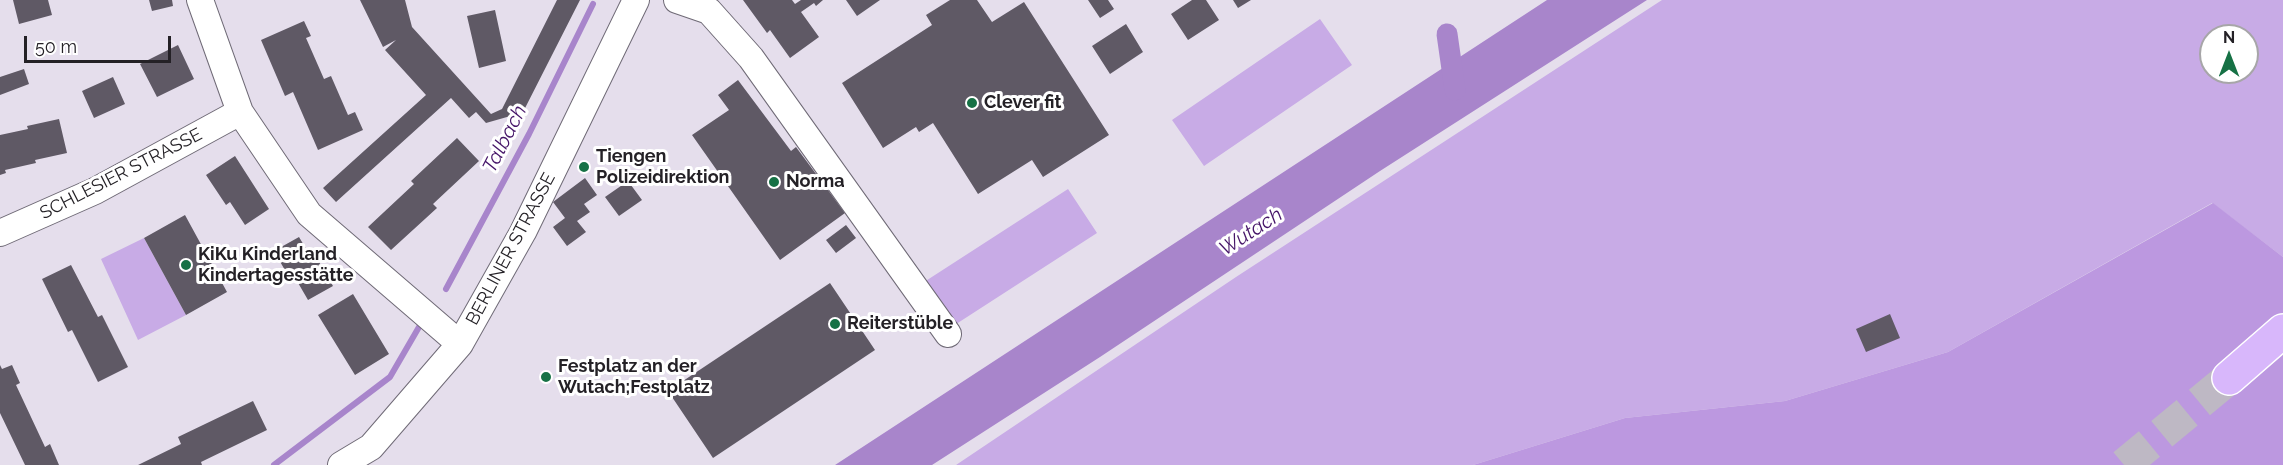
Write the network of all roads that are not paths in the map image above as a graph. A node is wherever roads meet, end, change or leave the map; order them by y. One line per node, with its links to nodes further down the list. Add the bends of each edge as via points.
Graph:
1 (200, 0): 4 (street)
2 (636, 0): 8 (street, BERLINER STRASSE, via 523,232)
3 (677, 0): 7 (street, via 709,11 751,58)
4 (240, 112): 5 (street, SCHLESIER STRASSE, via 95,191); 8 (street, via 309,214)
5 (0, 233)
6 (2283, 331): 9 (highway)
7 (948, 334)
8 (460, 344): 10 (street, BERLINER STRASSE, via 371,447)
9 (2229, 378)
10 (341, 465)

